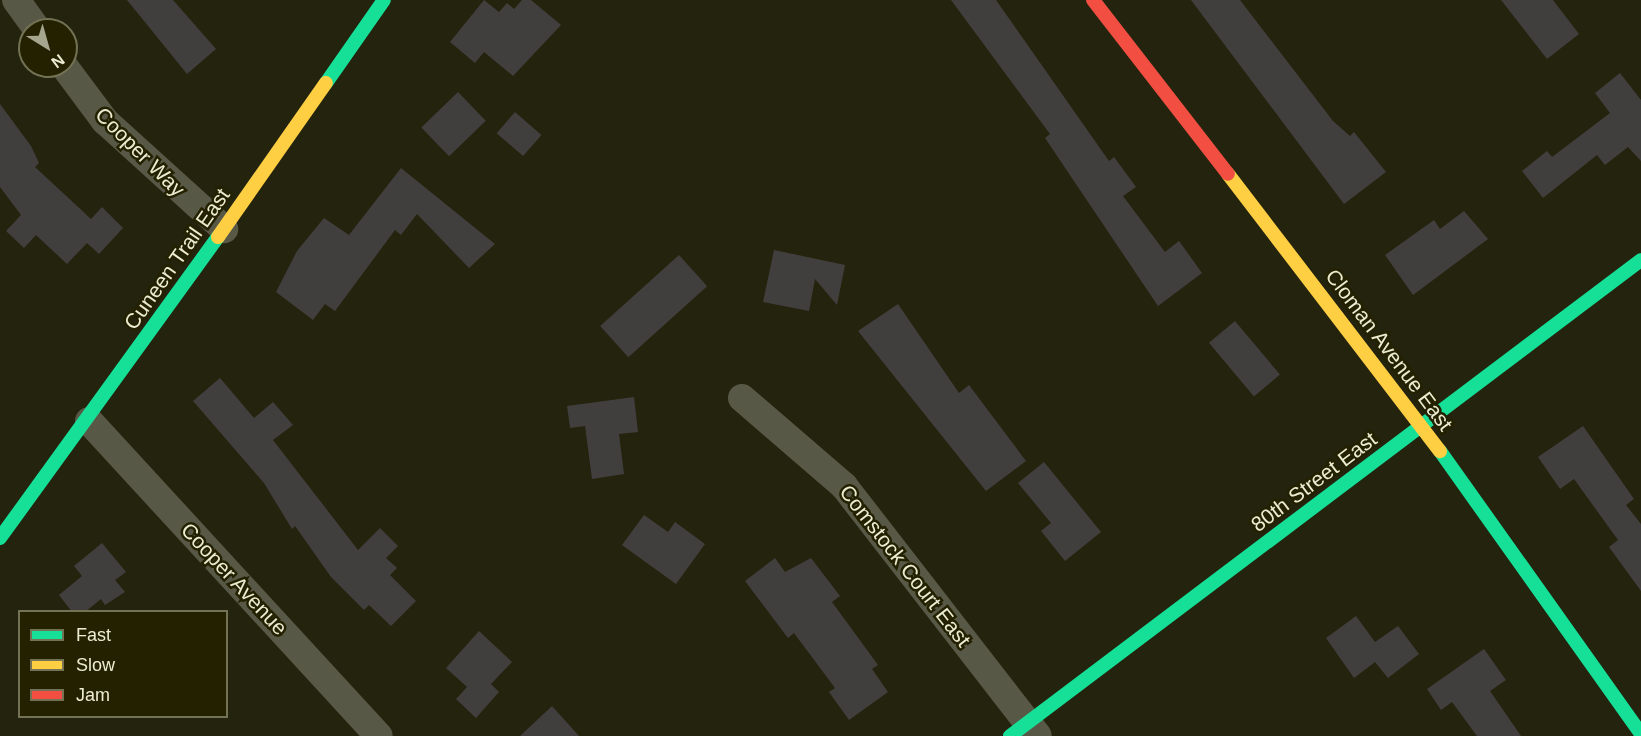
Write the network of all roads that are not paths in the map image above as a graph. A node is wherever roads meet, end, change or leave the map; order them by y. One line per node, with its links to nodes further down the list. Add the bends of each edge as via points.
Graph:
1 (16, 0): 4 (street)
2 (384, 0): 6 (street, Cuneen Trail East)
3 (1093, 0): 10 (street, Cloman Avenue East)
4 (29, 18)
5 (73, 78): 6 (street, Cooper Way, via 105,121)
6 (224, 229): 9 (street, Cuneen Trail East)
7 (1641, 260): 10 (street, 80th Street East)
8 (742, 398): 12 (street, Comstock Court East, via 844,486)
9 (89, 421): 11 (street, Cuneen Trail East); 14 (street, Cooper Avenue)
10 (1423, 427): 12 (street, 80th Street East); 13 (street, Cloman Avenue East)
11 (0, 538)
12 (1025, 732)
13 (1641, 734)
14 (379, 736)

